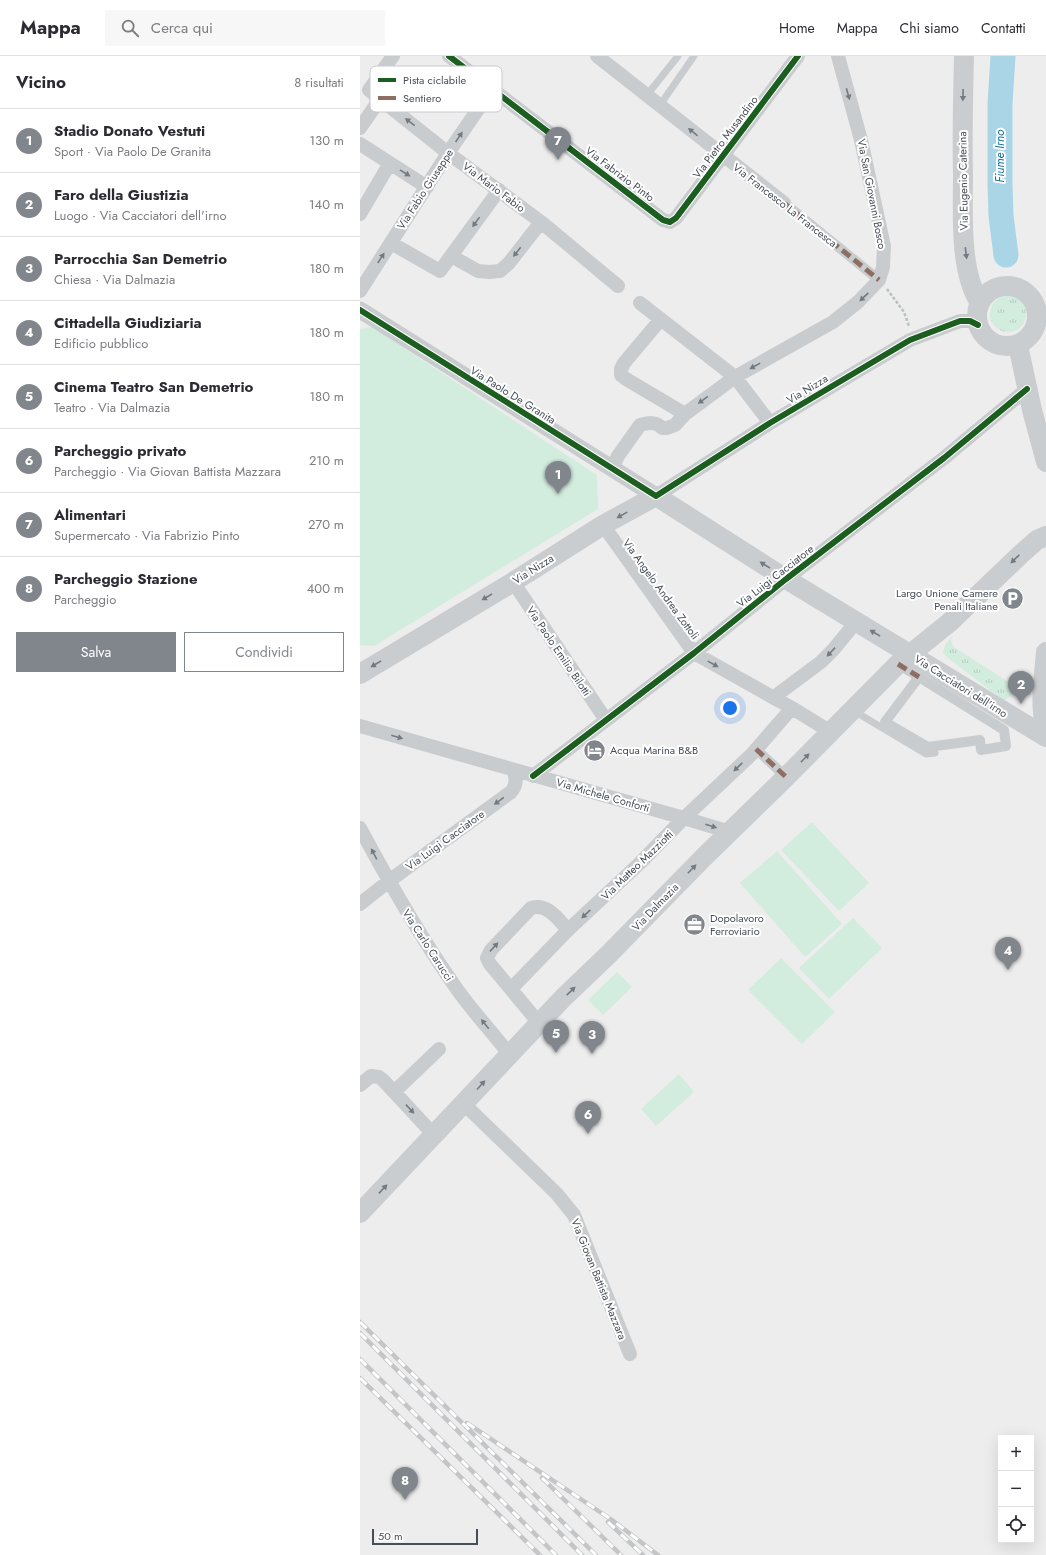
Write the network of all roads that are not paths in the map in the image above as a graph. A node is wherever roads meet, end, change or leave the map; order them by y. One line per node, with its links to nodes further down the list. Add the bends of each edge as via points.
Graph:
1 (393, 56): 9 (street, Via Mario Fabio)
2 (449, 56): 10 (street, Via Fabrizio Pinto)
3 (597, 56): 11 (street, Via Francesco La Francesca)
4 (678, 56): 11 (lane)
5 (694, 56): 13 (lane)
6 (798, 56): 20 (street, Via Pietro Musandino)
7 (838, 56): 30 (street, Via San Giovanni Bosco, one-way to 30, via 862,140 884,246 883,267)
8 (964, 56): 34 (main road, Via Eugenio Caterina, one-way to 34, via 965,252 969,278)
9 (386, 66)
10 (462, 66)
11 (647, 95): 13 (street, Via Francesco La Francesca)
12 (502, 97): 26 (street, Via Fabrizio Pinto)
13 (660, 105): 20 (street, Via Francesco La Francesca, one-way to 13)
14 (371, 112): 17 (street)
15 (396, 112): 19 (street, Via Mario Fabio, one-way to 15)
16 (476, 112): 19 (street, Via Fabio Giuseppe, one-way to 16)
17 (360, 128)
18 (360, 144): 21 (street)
19 (448, 153): 22 (street, Via Fabio Giuseppe); 23 (street, Via Mario Fabio)
20 (723, 156): 24 (street, Via Francesco La Francesca); 26 (street, Via Pietro Musandino, via 676,218 670,222)
21 (390, 163): 22 (street, one-way to 22); 25 (street)
22 (427, 186): 28 (street, Via Fabio Giuseppe)
23 (499, 190): 27 (street, Via Mario Fabio); 29 (street, one-way to 29)
24 (784, 203): 30 (street, Via Francesco La Francesca)
25 (360, 214)
26 (663, 220)
27 (541, 222): 29 (street, one-way to 29, via 500,271 478,271); 31 (street, Via Mario Fabio)
28 (391, 243): 29 (street, via 440,271); 32 (street, Via Fabio Giuseppe, one-way to 28)
29 (451, 256)
30 (879, 280): 40 (street, one-way to 40, via 858,302 833,322)
31 (618, 286)
32 (360, 291)
33 (640, 303): 37 (street)
34 (980, 303): 35 (main road, via 992,290 1009,286 1026,292); 38 (main road)
35 (1041, 306): 39 (main road, via 1033,334)
36 (360, 310): 45 (street, Via Paolo De Granita)
37 (662, 319): 40 (street); 42 (street, via 624,363 621,375)
38 (978, 324): 39 (main road, via 982,334 998,346); 43 (street, Via Nizza, via 960,321 914,338)
39 (1018, 345): 41 (main road)
40 (735, 377): 42 (street, one-way to 42); 43 (street)
41 (1027, 389): 44 (main road); 49 (street, Via Luigi Cacciatore, via 944,458)
42 (685, 414): 45 (street, via 667,428 650,423 640,425)
43 (770, 423): 46 (street, Via Nizza)
44 (1046, 462)
45 (612, 469): 46 (street, Via Paolo De Granita)
46 (656, 496): 47 (main road, Via Nizza, one-way to 47); 49 (main road, Via Cacciatori dell'irno, one-way to 46)
47 (603, 525): 50 (main road, Via Nizza); 53 (street, Via Angelo Andrea Zottoli)
48 (1046, 536): 54 (main road, Via Dalmazia, one-way to 54, via 1032,544 950,622)
49 (786, 579): 51 (main road, Via Cacciatori dell'irno); 53 (street, Via Luigi Cacciatore)
50 (513, 582): 55 (main road, Via Nizza, one-way to 55); 62 (street, Via Paolo Emilio Bilotti)
51 (856, 622): 54 (main road, Via Cacciatori dell'irno, one-way to 51); 57 (street, one-way to 57, via 821,662)
52 (1046, 652): 58 (main road)
53 (694, 653): 57 (street, Via Angelo Andrea Zottoli, one-way to 57); 62 (street, Via Luigi Cacciatore)
54 (903, 659): 56 (street); 60 (main road, Via Dalmazia); 61 (main road, Via Cacciatori dell'irno)
55 (360, 674)
56 (919, 677): 56 (street, via 885,722 928,747 980,740 981,750 1006,746 1004,730)
57 (774, 697): 59 (street, Via Angelo Andrea Zottoli)
58 (1042, 698): 61 (main road, Via Cacciatori dell'irno, via 1036,717 1022,721); 64 (main road)
59 (792, 708): 65 (street, Via Angelo Andrea Zottoli); 67 (street, Via Matteo Mazziotti)
60 (852, 710): 65 (main road, Via Dalmazia); 68 (lane, via 926,754)
61 (1014, 719): 66 (main road, Via Cacciatori dell'irno)
62 (606, 720): 70 (street, Via Luigi Cacciatore)
63 (360, 726): 69 (street, Via Michele Conforti, one-way to 69)
64 (1046, 729)
65 (831, 732): 71 (main road, Via Dalmazia, one-way to 65)
66 (1046, 738)
67 (756, 749): 71 (street); 72 (street, Via Matteo Mazziotti, one-way to 72)
68 (935, 753)
69 (513, 770): 70 (street, Via Michele Conforti); 75 (street, Via Luigi Cacciatore, one-way to 75, via 516,781 511,792)
70 (533, 776): 72 (street, Via Michele Conforti)
71 (786, 777): 74 (main road, Via Dalmazia)
72 (684, 818): 74 (street, Via Michele Conforti, one-way to 74); 77 (street, Via Matteo Mazziotti, one-way to 77)
73 (360, 828): 75 (street, Via Carlo Carucci, one-way to 73)
74 (730, 832): 79 (main road, Via Dalmazia, one-way to 74)
75 (389, 881): 76 (street, Via Luigi Cacciatore); 81 (street, Via Carlo Carucci, one-way to 75, via 460,993)
76 (360, 904)
77 (568, 930): 78 (street, Via Matteo Mazziotti); 78 (street, one-way to 77, via 487,958 491,950 531,908 546,908)
78 (511, 989): 79 (street)
79 (539, 1023): 81 (main road, Via Dalmazia)
80 (439, 1049): 83 (street)
81 (509, 1054): 84 (main road, Via Dalmazia, one-way to 81)
82 (360, 1085): 83 (street, via 371,1076 379,1077)
83 (394, 1092): 85 (street, one-way to 85)
84 (464, 1104): 85 (main road, Via Dalmazia); 87 (street, Via Giovan Battista Mazzara, via 557,1194 574,1215)
85 (434, 1135): 86 (main road, Via Dalmazia, one-way to 85)
86 (360, 1214)
87 (630, 1354)

